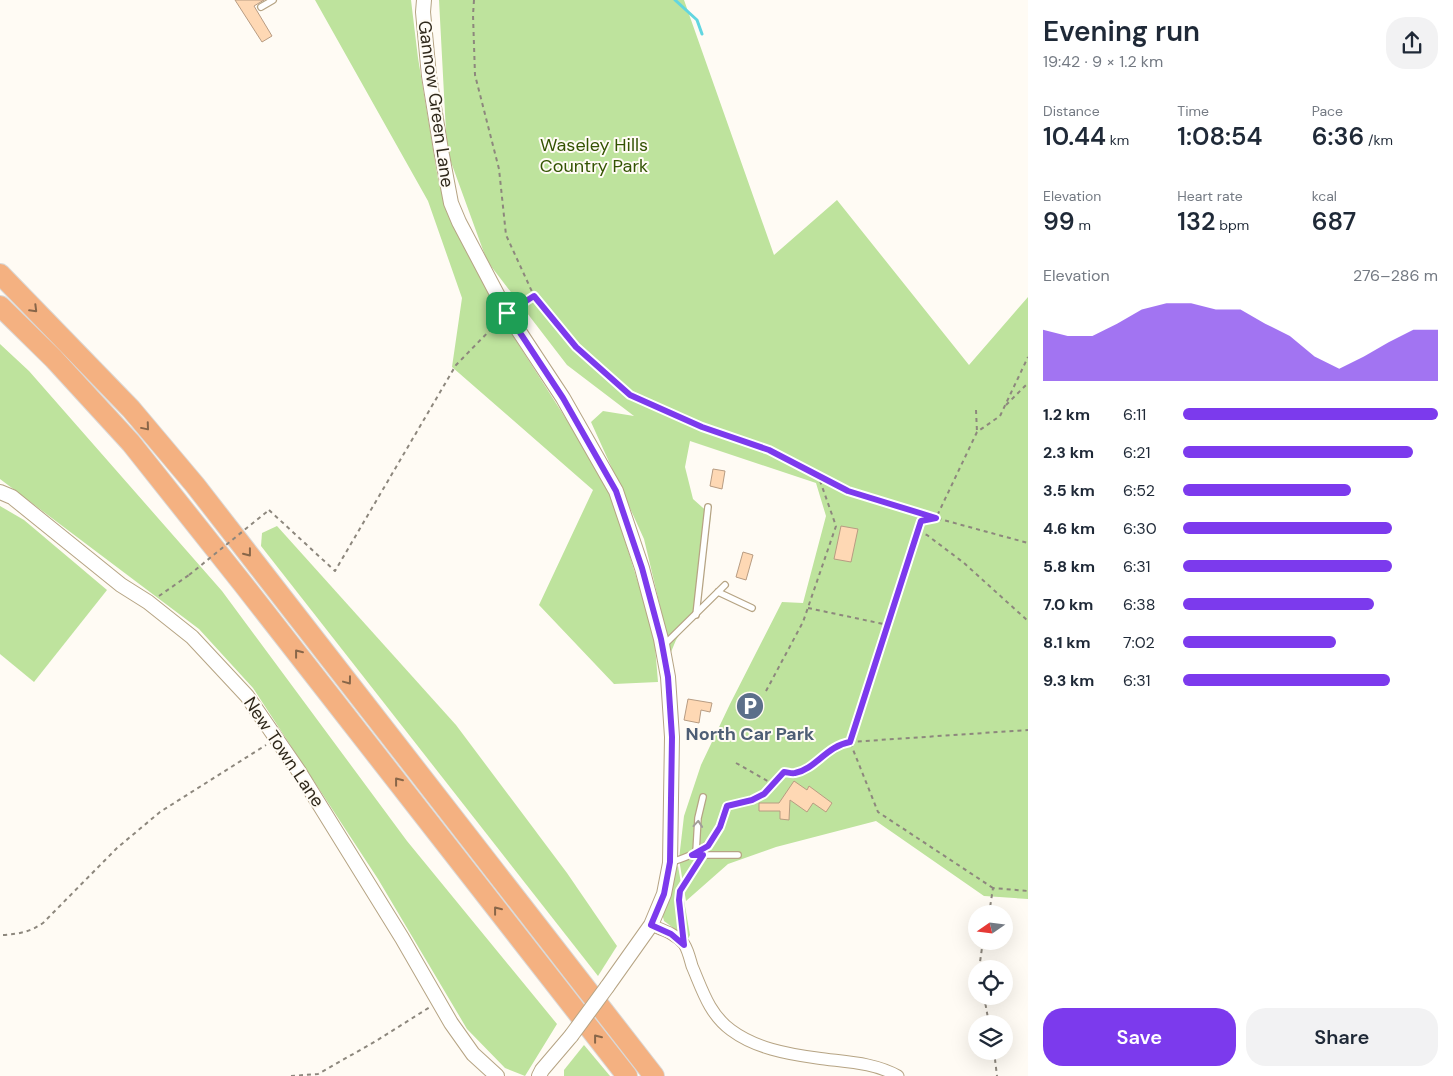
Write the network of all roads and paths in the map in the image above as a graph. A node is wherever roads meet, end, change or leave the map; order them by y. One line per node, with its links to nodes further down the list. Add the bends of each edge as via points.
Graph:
1 (272, 0): 4 (lane)
2 (424, 0): 8 (street, Gannow Green Lane, via 429,76 452,203)
3 (474, 0): 6 (path, via 475,75 499,169 506,235)
4 (261, 8)
5 (0, 274): 53 (highway, one-way to 53, via 131,409 195,485)
6 (534, 296): 8 (path); 14 (path, via 576,347 630,395 702,427 769,450)
7 (0, 306): 52 (highway, one-way to 7, via 131,443)
8 (507, 313): 22 (path, bridge, via 456,365 335,571 269,510 189,574); 28 (street, Gannow Green Lane, via 563,398 616,491 642,568)
9 (1028, 357): 11 (path)
10 (1028, 383): 11 (path)
11 (1004, 407): 13 (path, via 1000,416)
12 (976, 410): 13 (path)
13 (977, 432): 17 (path)
14 (818, 475): 17 (path, via 848,491); 24 (path, via 836,526)
15 (0, 492): 22 (street, New Town Lane, via 12,497 121,585)
16 (708, 507): 25 (lane)
17 (936, 518): 18 (path, via 921,521); 19 (path)
18 (918, 532): 26 (path, via 927,535 964,563); 27 (path)
19 (1028, 543)
20 (725, 584): 21 (lane)
21 (718, 592): 23 (lane); 25 (lane)
22 (148, 602): 31 (street, New Town Lane, via 198,644 247,696)
23 (752, 608)
24 (808, 608): 27 (path); 29 (path, via 804,622)
25 (696, 615): 28 (lane)
26 (1028, 621)
27 (888, 625): 32 (path)
28 (662, 647): 40 (street, Gannow Green Lane, via 668,677 672,737)
29 (766, 691)
30 (1028, 730): 32 (path)
31 (277, 738): 45 (path, via 160,812 116,848 43,923 20,934); 47 (street, New Town Lane, via 402,938)
32 (850, 742): 34 (path, via 834,747 795,773 784,772); 41 (path, via 878,812)
33 (736, 763): 34 (path)
34 (773, 784): 36 (path, via 752,800)
35 (703, 797): 37 (lane, one-way to 35)
36 (727, 806): 37 (lane, via 720,827 708,846)
37 (694, 854): 38 (lane); 40 (lane)
38 (703, 855): 39 (lane); 46 (path, via 680,891)
39 (738, 855)
40 (670, 862): 44 (street, Gannow Green Lane, via 664,894)
41 (993, 888): 42 (path); 43 (path)
42 (1028, 891)
43 (990, 905)
44 (651, 925): 46 (street, via 671,934); 51 (street, Gannow Green Lane, bridge)
45 (3, 935)
46 (684, 945): 54 (street, via 712,1012 730,1029 770,1049 855,1062)
47 (438, 1002): 49 (path, via 318,1074); 50 (street, New Town Lane, via 473,1054)
48 (995, 1060): 55 (path)
49 (291, 1076)
50 (497, 1076)
51 (539, 1076)
52 (627, 1076)
53 (654, 1076)
54 (898, 1076)
55 (997, 1076)

